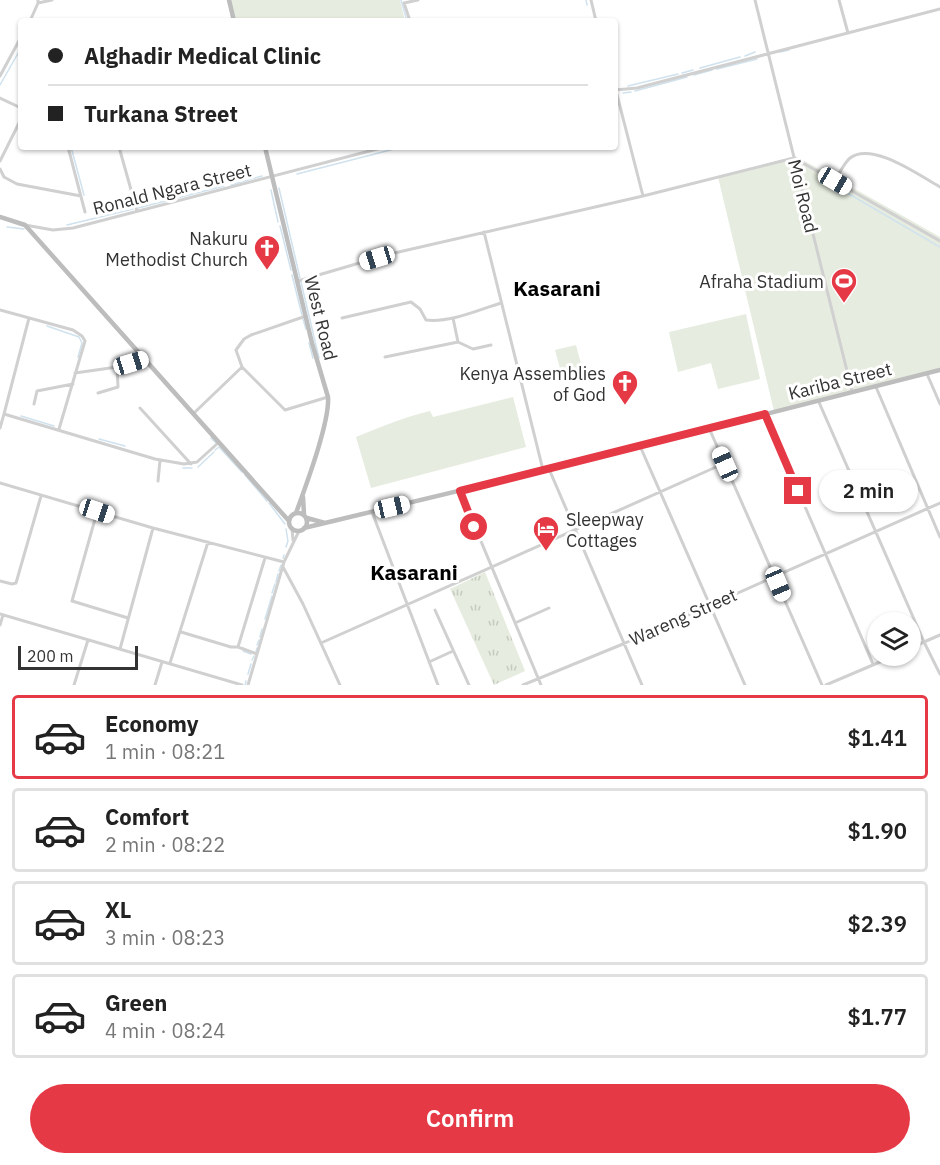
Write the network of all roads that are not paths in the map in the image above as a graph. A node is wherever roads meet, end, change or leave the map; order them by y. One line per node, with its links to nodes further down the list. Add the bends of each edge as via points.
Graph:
1 (52, 0): 7 (street)
2 (229, 0): 11 (street)
3 (418, 0): 8 (street)
4 (591, 0): 13 (street)
5 (755, 0): 16 (street, Moi Road)
6 (839, 0): 14 (street)
7 (38, 2): 10 (street)
8 (404, 2): 12 (street)
9 (940, 9): 14 (street)
10 (31, 18)
11 (233, 18)
12 (409, 18)
13 (595, 18)
14 (848, 33): 16 (street)
15 (18, 42): 17 (street)
16 (769, 54): 19 (street, via 637,88); 28 (street, Moi Road)
17 (2, 69): 18 (street)
18 (0, 76)
19 (618, 89)
20 (0, 98): 22 (street)
21 (618, 100): 35 (street)
22 (18, 107)
23 (18, 125): 29 (street)
24 (69, 150): 34 (street)
25 (120, 150): 36 (street)
26 (266, 150): 31 (street, West Road)
27 (374, 150): 31 (street, Ronald Ngara Street)
28 (794, 158): 32 (street); 35 (street); 61 (street, Moi Road)
29 (0, 161)
30 (0, 169): 34 (street, via 4,177 17,184)
31 (272, 177): 36 (street, Ronald Ngara Street); 42 (street, West Road)
32 (835, 181): 33 (street, via 849,159 873,153); 41 (street)
33 (940, 187)
34 (81, 196): 37 (street)
35 (643, 196): 40 (street)
36 (137, 211): 39 (street, Ronald Ngara Street, via 61,230)
37 (85, 212)
38 (0, 217): 39 (street, Ronald Ngara Street)
39 (26, 225): 52 (street)
40 (484, 232): 42 (street); 43 (street)
41 (940, 242)
42 (297, 281): 45 (street, West Road)
43 (501, 303): 48 (street); 78 (street)
44 (0, 310): 46 (street)
45 (306, 316): 54 (street, via 247,336 236,350); 62 (street, West Road)
46 (29, 318): 56 (street, via 74,330 82,336 85,341); 68 (street)
47 (342, 318): 48 (street, via 411,302 426,320)
48 (453, 318): 49 (street)
49 (458, 342): 50 (street, via 473,349); 51 (street)
50 (491, 345)
51 (385, 357)
52 (145, 359): 53 (street); 67 (street)
53 (117, 367): 56 (street); 60 (street, via 118,387)
54 (242, 368): 62 (street, via 284,410); 67 (street)
55 (940, 370): 57 (street, Kariba Street)
56 (75, 373): 58 (street)
57 (927, 374): 59 (street, Kariba Street); 65 (street)
58 (73, 384): 64 (street, via 37,391); 72 (street)
59 (876, 387): 61 (street, Kariba Street); 86 (street)
60 (98, 393)
61 (852, 393): 63 (street, Kariba Street)
62 (328, 397): 83 (street, West Road)
63 (818, 400): 69 (street, Kariba Street); 98 (street)
64 (34, 404)
65 (940, 404)
66 (140, 408): 76 (street)
67 (194, 413): 73 (street)
68 (4, 414): 70 (street); 72 (street)
69 (765, 414): 71 (street, Kariba Street); 102 (street)
70 (0, 428)
71 (709, 428): 74 (street, Kariba Street); 77 (street)
72 (59, 429): 75 (street)
73 (219, 443): 76 (street); 87 (street)
74 (640, 446): 78 (street, Kariba Street); 82 (street)
75 (160, 460): 76 (street); 79 (street)
76 (190, 464)
77 (725, 464): 82 (street); 106 (street)
78 (546, 470): 81 (street, Kariba Street); 97 (street)
79 (158, 481)
80 (0, 483): 84 (street)
81 (460, 491): 89 (street, Kariba Street); 105 (street)
82 (659, 491): 97 (street); 109 (street)
83 (303, 495): 90 (street, West Road); 91 (street, West Road)
84 (41, 496): 88 (street); 107 (street, via 16,583)
85 (940, 503): 86 (street, Wareng Street)
86 (927, 508): 98 (street, Wareng Street); 99 (street)
87 (279, 510): 90 (street); 92 (street)
88 (97, 511): 94 (street); 113 (street, via 72,601)
89 (372, 512): 93 (street, Kariba Street); 108 (street)
90 (294, 514): 91 (street); 92 (street)
91 (305, 516): 93 (street); 96 (street, via 307,524)
92 (289, 521): 95 (street)
93 (327, 523): 96 (street, Kariba Street)
94 (153, 528): 101 (street); 113 (street)
95 (292, 529): 96 (street); 100 (street)
96 (302, 529): 100 (street)
97 (574, 530): 105 (street); 122 (street)
98 (875, 531): 102 (street, Wareng Street); 119 (street)
99 (940, 537)
100 (293, 541): 104 (street)
101 (208, 542): 103 (street); 116 (street)
102 (824, 554): 106 (street, Wareng Street); 126 (street)
103 (265, 558): 104 (street); 123 (street)
104 (284, 565): 120 (street); 127 (street)
105 (490, 567): 108 (street); 114 (street)
106 (775, 576): 109 (street, Wareng Street); 146 (street)
107 (0, 581)
108 (406, 604): 120 (street); 129 (street)
109 (710, 604): 122 (street, Wareng Street); 145 (street)
110 (549, 608): 114 (street)
111 (435, 610): 125 (street)
112 (1, 615): 115 (street); 118 (street)
113 (128, 618): 124 (street)
114 (515, 623): 133 (street)
115 (0, 625)
116 (181, 632): 123 (street); 130 (street)
117 (940, 635): 119 (street)
118 (88, 640): 124 (street); 135 (street)
119 (924, 642): 121 (street); 132 (street)
120 (321, 643): 139 (street)
121 (921, 643)
122 (623, 644): 133 (street, Wareng Street); 144 (street)
123 (238, 647): 127 (street)
124 (120, 649): 128 (street)
125 (453, 651): 129 (street); 141 (street)
126 (867, 651)
127 (257, 654): 138 (street)
128 (162, 662): 130 (street); 136 (street)
129 (429, 662): 140 (street)
130 (170, 663): 137 (street)
131 (868, 666): 134 (street)
132 (940, 674)
133 (538, 678): 142 (street, Wareng Street); 143 (street)
134 (841, 678): 146 (street); 147 (street)
135 (74, 685)
136 (155, 685)
137 (242, 685)
138 (248, 685)
139 (340, 685)
140 (438, 685)
141 (469, 685)
142 (523, 685)
143 (541, 685)
144 (642, 685)
145 (745, 685)
146 (824, 685)
147 (843, 685)

